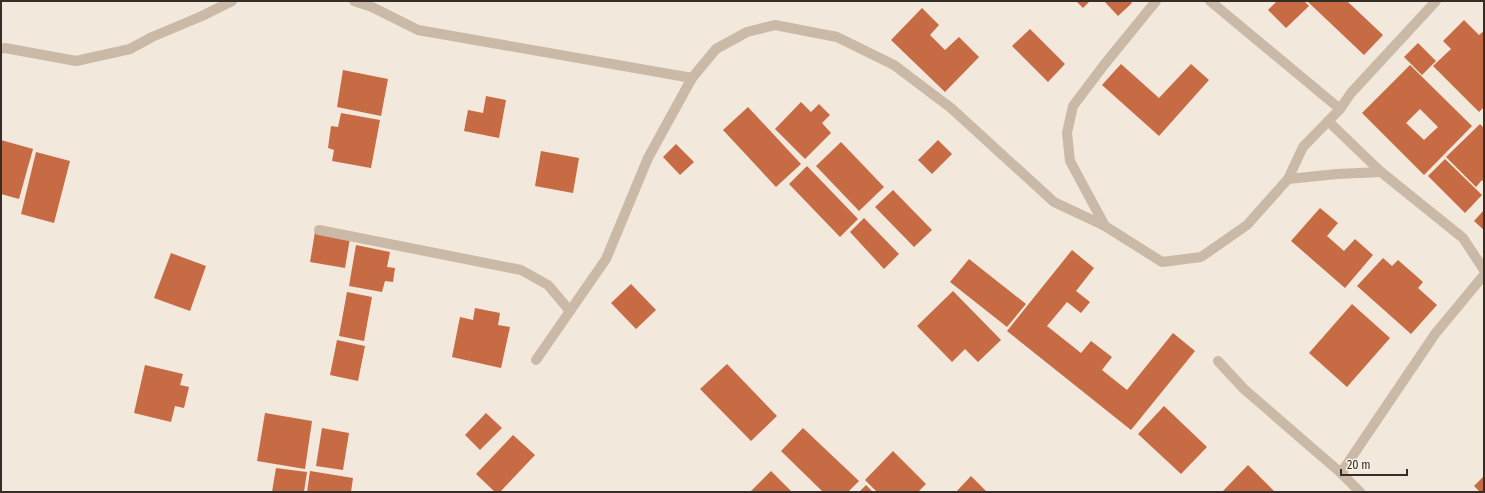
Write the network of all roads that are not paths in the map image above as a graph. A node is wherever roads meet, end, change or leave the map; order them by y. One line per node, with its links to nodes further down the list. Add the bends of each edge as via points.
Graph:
1 (232, 1): 6 (street, via 130,49 76,61)
2 (354, 1): 7 (street, via 418,30)
3 (1156, 1): 12 (street, via 1073,106 1067,132 1070,161)
4 (1210, 1): 8 (street)
5 (1436, 1): 8 (street, via 1351,93)
6 (1, 49)
7 (692, 78): 12 (street, via 716,49 747,32 775,25 837,37 894,65 951,108 1054,202); 16 (street, via 648,158 606,259)
8 (1340, 109): 9 (street)
9 (1328, 121): 10 (street); 11 (street, via 1303,147)
10 (1381, 172): 11 (street); 14 (street, via 1463,238)
11 (1288, 179): 12 (street, via 1247,225 1201,257 1162,262)
12 (1105, 226)
13 (319, 230): 16 (street, via 521,270 548,286)
14 (1484, 270)
15 (1484, 275): 19 (street, via 1435,334)
16 (570, 311): 17 (street)
17 (536, 360)
18 (1218, 361): 19 (street, via 1244,389)
19 (1340, 473): 20 (street)
20 (1360, 492)

